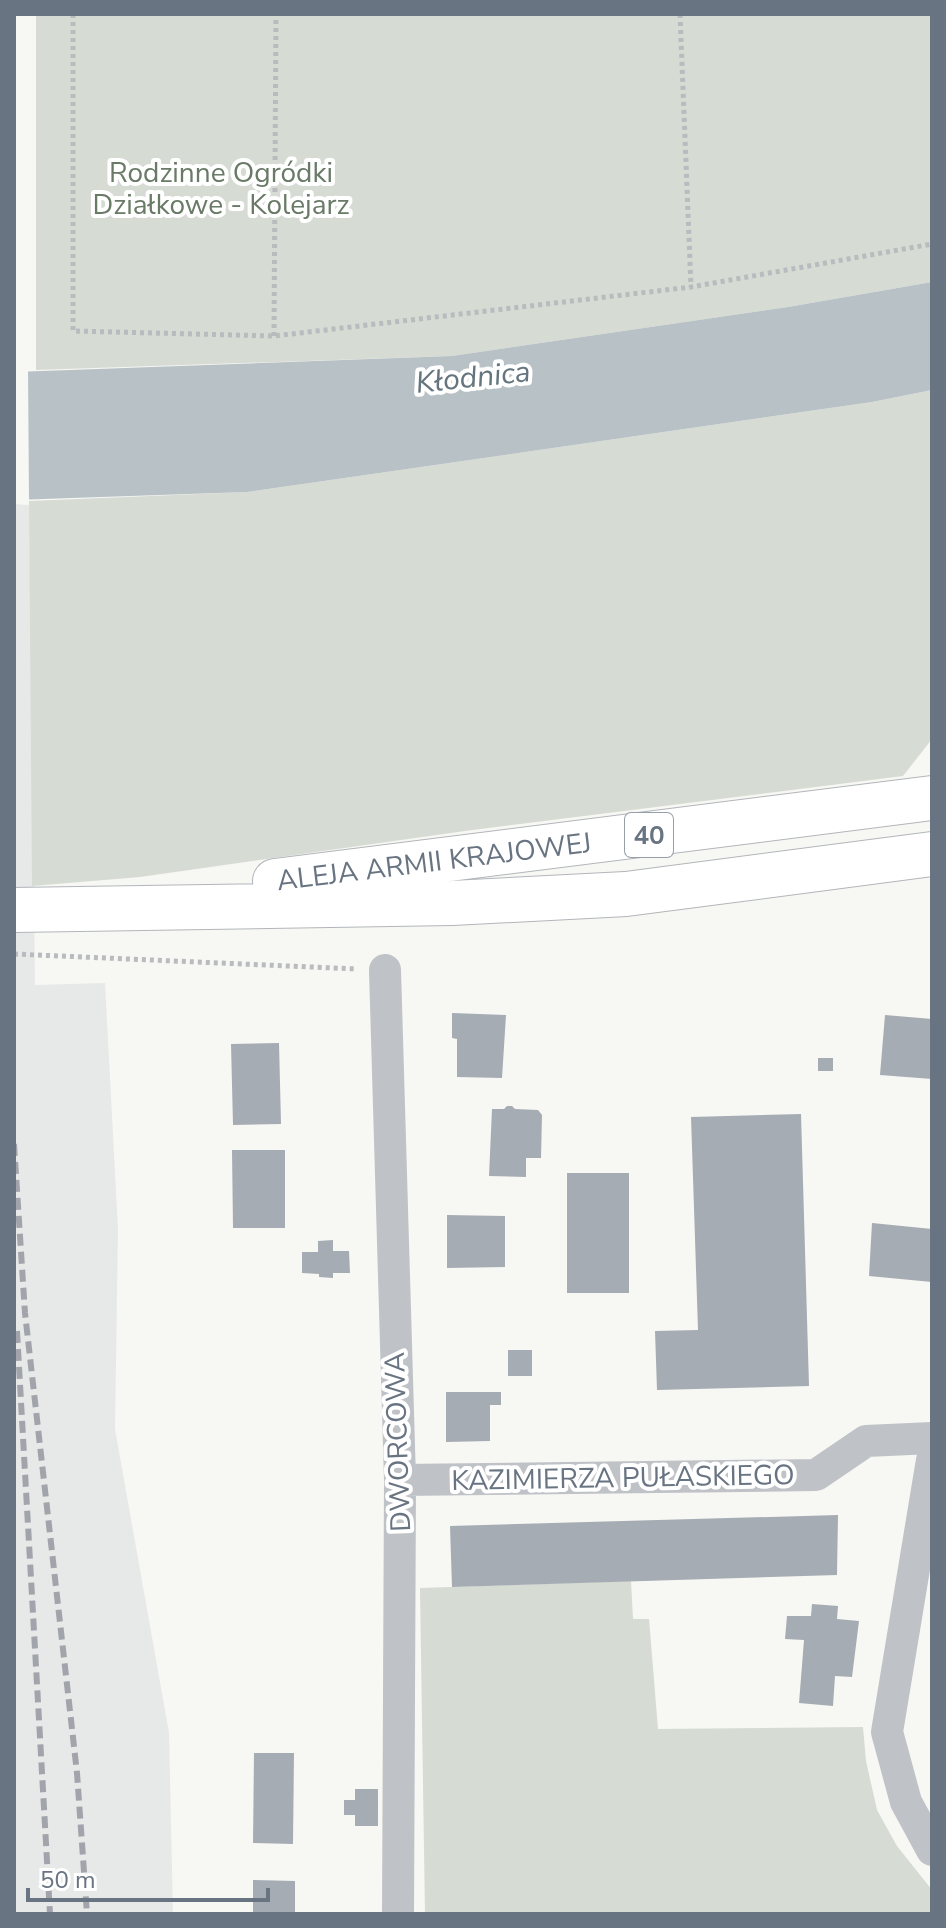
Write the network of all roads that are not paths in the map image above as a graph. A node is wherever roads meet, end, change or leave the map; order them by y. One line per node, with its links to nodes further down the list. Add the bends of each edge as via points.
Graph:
1 (932, 798): 3 (main road, ALEJA ARMII KRAJOWEJ / 40)
2 (932, 854): 3 (main road, ALEJA ARMII KRAJOWEJ / 40, via 626,894 452,903)
3 (22, 910)
4 (385, 970): 7 (street, DWORCOWA)
5 (932, 1438): 7 (street, KAZIMIERZA PUŁASKIEGO, via 866,1441 816,1475)
6 (932, 1460): 8 (street, via 887,1732 906,1802)
7 (400, 1480): 9 (street, DWORCOWA)
8 (932, 1850)
9 (398, 1914)

